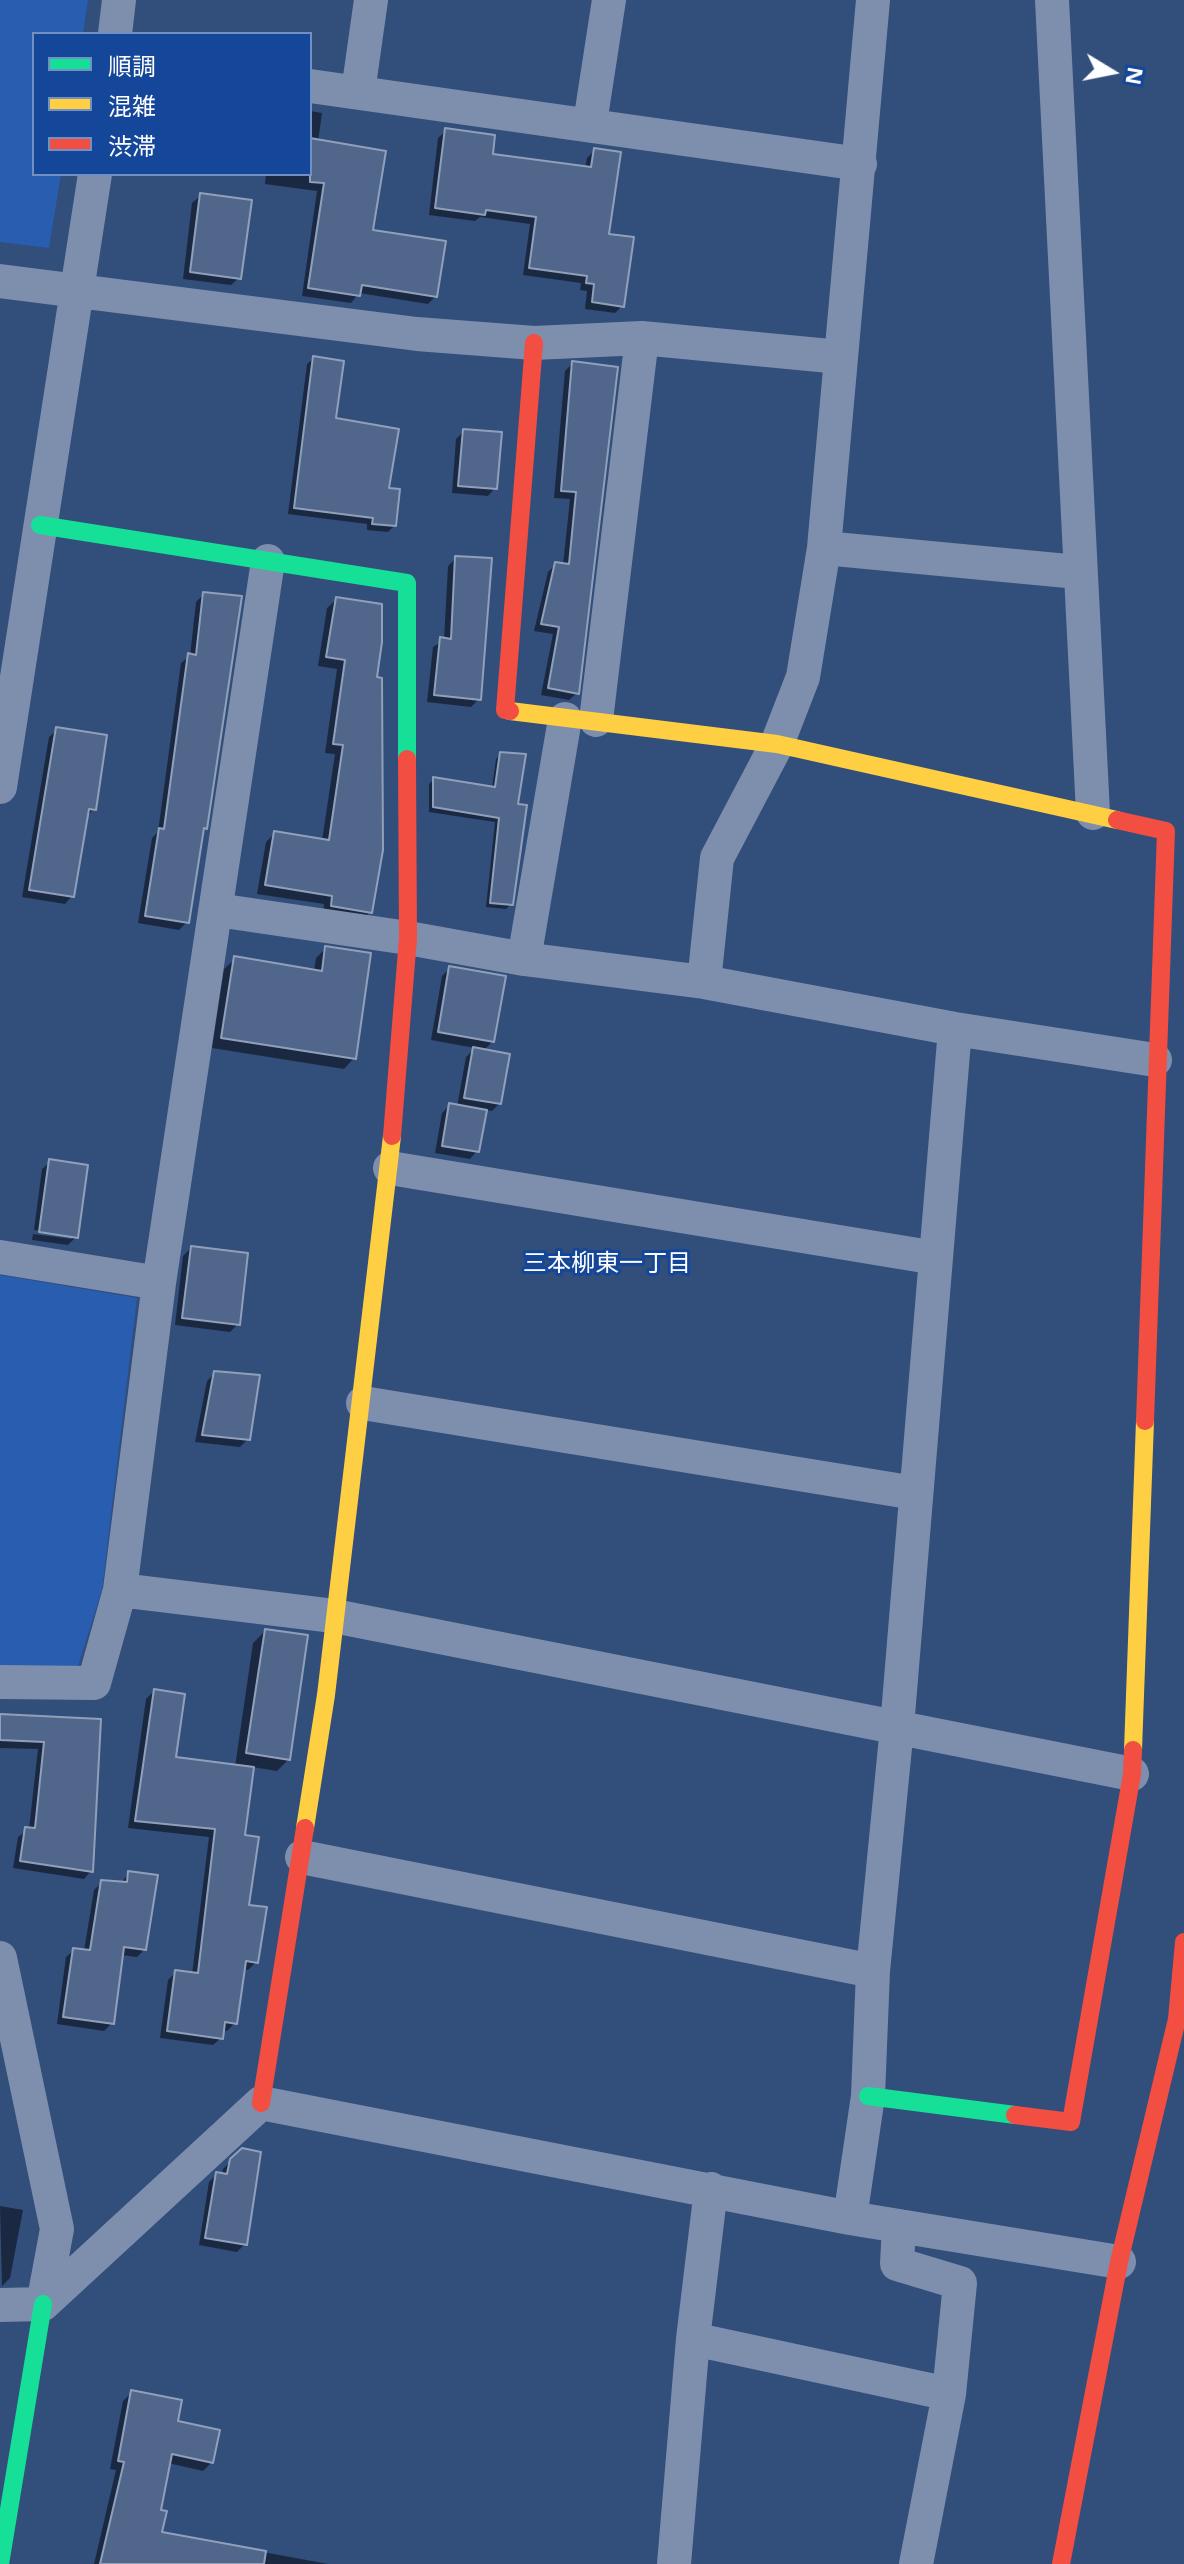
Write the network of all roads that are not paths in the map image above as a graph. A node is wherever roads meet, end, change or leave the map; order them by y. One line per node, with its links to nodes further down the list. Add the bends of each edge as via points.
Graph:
1 (119, 0): 6 (street)
2 (371, 0): 8 (street)
3 (609, 0): 9 (street)
4 (873, 0): 10 (street)
5 (1052, 0): 20 (street)
6 (115, 32)
7 (312, 86): 8 (street)
8 (358, 92): 9 (street)
9 (590, 123): 10 (street)
10 (860, 164): 16 (street)
11 (95, 176): 13 (street)
12 (0, 281): 13 (street)
13 (79, 292): 15 (street, via 417,334); 17 (street)
14 (642, 338): 15 (street); 16 (street); 21 (street)
15 (534, 343): 21 (street, via 505,710)
16 (840, 357): 18 (street)
17 (40, 525): 19 (street); 23 (street)
18 (824, 548): 20 (street); 22 (street, via 803,677)
19 (268, 561): 25 (street); 26 (street, via 407,583)
20 (1078, 572): 24 (street)
21 (580, 720): 22 (street); 27 (street)
22 (777, 744): 24 (street); 28 (street, via 717,858)
23 (0, 787)
24 (1093, 813): 30 (street, via 1166,831)
25 (217, 910): 26 (street); 34 (street)
26 (408, 938): 27 (street); 31 (street)
27 (524, 959): 28 (street)
28 (704, 982): 29 (street)
29 (955, 1029): 30 (street); 33 (street)
30 (1155, 1060): 41 (street)
31 (390, 1168): 33 (street); 35 (street)
32 (0, 1257): 34 (street)
33 (936, 1258): 36 (street)
34 (159, 1283): 37 (street)
35 (363, 1403): 36 (street); 38 (street)
36 (915, 1493): 40 (street)
37 (120, 1590): 38 (street); 39 (street, via 94,1683)
38 (334, 1616): 40 (street); 42 (street)
39 (0, 1682)
40 (897, 1727): 41 (street); 45 (street)
41 (1132, 1774): 47 (street, via 1071,2122)
42 (302, 1857): 45 (street); 48 (street)
43 (1184, 1942): 52 (street, via 1177,2019)
44 (0, 1958): 46 (street)
45 (873, 1971): 47 (street)
46 (10, 2056): 53 (street, via 57,2229)
47 (868, 2096): 50 (street)
48 (261, 2103): 49 (street); 53 (street)
49 (711, 2189): 50 (street); 55 (street)
50 (850, 2218): 51 (street)
51 (899, 2226): 52 (street); 56 (street, via 897,2264 960,2283)
52 (1119, 2262): 60 (street)
53 (43, 2304): 54 (street); 57 (street)
54 (0, 2305)
55 (693, 2339): 56 (street); 58 (street)
56 (949, 2394): 59 (street)
57 (0, 2564)
58 (674, 2564)
59 (916, 2564)
60 (1061, 2564)

